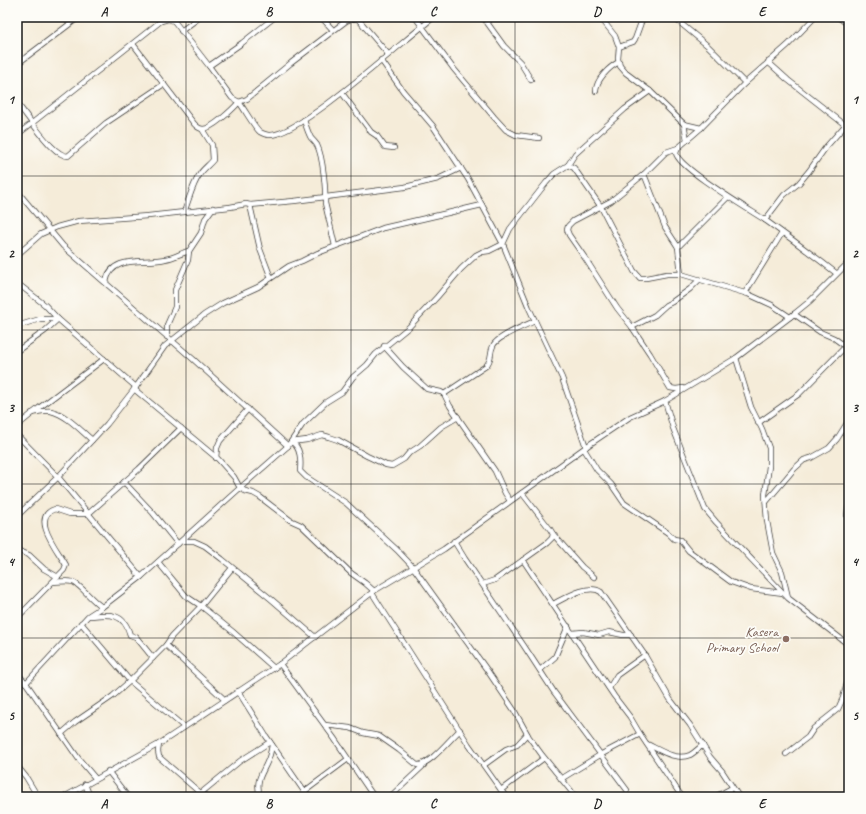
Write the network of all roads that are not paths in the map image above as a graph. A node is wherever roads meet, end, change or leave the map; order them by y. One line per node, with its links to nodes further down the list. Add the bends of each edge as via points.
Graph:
1 (79, 17): 24 (street)
2 (200, 17): 17 (street)
3 (275, 17): 25 (street)
4 (321, 17): 16 (street)
5 (415, 17): 15 (street)
6 (434, 17): 15 (street)
7 (482, 17): 26 (street, via 520,62)
8 (600, 17): 19 (street, via 615,36)
9 (643, 17): 19 (street, via 636,39)
10 (673, 17): 27 (street, via 708,46)
11 (815, 17): 23 (street)
12 (838, 17): 14 (street)
13 (168, 18): 17 (street, via 174,21); 18 (street)
14 (849, 25)
15 (423, 26): 20 (street); 42 (street, via 453,68 506,130 516,135)
16 (333, 30): 20 (street, via 346,21 358,19); 32 (street, via 247,99)
17 (181, 31): 25 (street)
18 (133, 44): 28 (street); 36 (street)
19 (619, 47): 22 (street)
20 (388, 54): 21 (street)
21 (381, 60): 31 (street); 47 (street, via 433,126)
22 (619, 62): 29 (street, via 626,73); 30 (street, via 601,79 596,86)
23 (768, 62): 27 (street); 38 (street)
24 (17, 64)
25 (209, 66): 32 (street, via 232,98)
26 (531, 80)
27 (745, 83): 39 (street)
28 (164, 84): 36 (street, via 106,123 68,156 63,156 54,149); 40 (street, via 192,122)
29 (650, 91): 37 (street); 46 (street, via 575,154)
30 (596, 92)
31 (342, 93): 34 (street); 44 (street, via 385,147)
32 (239, 102): 34 (street, via 261,133 268,135 278,134); 40 (street, via 208,128)
33 (17, 103): 36 (street)
34 (304, 120): 50 (street, via 310,137 319,151)
35 (849, 121): 38 (street)
36 (32, 123): 41 (street)
37 (684, 124): 39 (street); 43 (street)
38 (847, 127): 57 (street, via 826,147 810,172 784,195)
39 (701, 128): 43 (street)
40 (202, 129): 56 (street, via 212,145 213,160 200,172)
41 (17, 135)
42 (540, 138)
43 (687, 140): 45 (street)
44 (394, 148)
45 (678, 148): 48 (street, via 666,152); 51 (street, via 678,159)
46 (568, 165): 54 (street, via 574,168); 60 (street, via 546,183 510,229)
47 (461, 168): 50 (street, via 438,179 405,187); 53 (street)
48 (644, 174): 54 (street); 62 (street, via 665,227)
49 (17, 191): 58 (street)
50 (326, 197): 52 (street); 61 (street, via 325,204)
51 (728, 197): 57 (street); 62 (street)
52 (250, 205): 55 (street); 68 (street, via 260,249)
53 (482, 205): 60 (street); 61 (street, via 383,228)
54 (602, 207): 67 (street, via 640,278); 77 (street, via 573,221 567,230)
55 (213, 208): 56 (street); 63 (street)
56 (184, 212): 58 (street, via 79,221)
57 (765, 220): 59 (street)
58 (50, 230): 64 (street, via 38,236); 70 (street, via 63,246)
59 (782, 233): 66 (street); 72 (street)
60 (503, 244): 75 (street); 80 (street, via 476,254 409,327)
61 (335, 246): 68 (street, via 289,266)
62 (678, 247): 67 (street)
63 (189, 251): 70 (street, via 164,260 119,264 112,269); 78 (street, via 188,260 175,290 175,307 167,325)
64 (17, 255)
65 (849, 262): 66 (street)
66 (836, 273): 73 (street, via 810,301)
67 (681, 274): 69 (street)
68 (271, 278): 79 (street, via 223,303)
69 (699, 280): 72 (street); 77 (street, via 655,315)
70 (106, 282): 78 (street)
71 (17, 283): 74 (street)
72 (744, 293): 73 (street)
73 (792, 315): 81 (street); 83 (street)
74 (58, 319): 76 (street, via 40,319); 82 (street); 84 (street)
75 (536, 321): 87 (street, via 517,328 495,342 486,366); 99 (street, via 562,378)
76 (17, 326)
77 (632, 327): 86 (street, via 670,388)
78 (167, 337): 79 (street)
79 (171, 341): 85 (street); 89 (street)
80 (384, 346): 87 (street, via 403,368 427,389); 98 (street, via 342,392 326,402 303,424)
81 (847, 348): 93 (street, via 799,394)
82 (17, 351)
83 (736, 358): 86 (street); 93 (street, via 744,389)
84 (104, 359): 85 (street); 90 (street)
85 (135, 388): 95 (street); 97 (street)
86 (685, 388): 88 (street)
87 (444, 394): 91 (street)
88 (665, 401): 99 (street, via 630,417); 125 (street, via 705,509)
89 (248, 409): 98 (street); 100 (street, via 220,441)
90 (32, 413): 94 (street); 97 (street, via 50,411 59,414)
91 (458, 417): 98 (street, via 441,427 392,466 366,456 329,436 315,436); 105 (street, via 495,471)
92 (849, 420): 106 (street, via 829,448 804,460)
93 (758, 423): 106 (street, via 769,453)
94 (17, 426)
95 (181, 428): 100 (street); 102 (street)
96 (17, 435): 101 (street)
97 (92, 440): 101 (street)
98 (289, 444): 103 (street); 117 (street, via 296,446 302,464 300,471 306,478 346,503)
99 (585, 448): 104 (street); 125 (street, via 597,470 624,503 674,539 680,540 689,551 731,582 751,589)
100 (216, 458): 103 (street, via 234,477)
101 (58, 477): 108 (street); 109 (street)
102 (124, 482): 108 (street); 113 (street)
103 (240, 488): 113 (street); 124 (street, via 260,497 290,520 301,525)
104 (522, 493): 105 (street); 111 (street)
105 (510, 501): 112 (street)
106 (766, 502): 126 (street, via 773,553 782,572)
107 (848, 508): 110 (street)
108 (88, 514): 119 (street, via 70,514 55,509 45,518 46,533 66,565); 120 (street)
109 (17, 516)
110 (849, 520)
111 (553, 534): 115 (street, via 552,538); 121 (street)
112 (454, 541): 117 (street); 123 (street)
113 (180, 543): 116 (street); 118 (street, via 194,541)
114 (17, 550): 119 (street, via 29,555 44,569)
115 (523, 560): 123 (street, via 495,580); 127 (street)
116 (158, 562): 120 (street); 128 (street, via 186,596)
117 (413, 567): 124 (street); 156 (street, via 487,670)
118 (232, 568): 128 (street); 136 (street)
119 (58, 577): 122 (street)
120 (141, 577): 129 (street)
121 (594, 577)
122 (53, 582): 129 (street, via 73,582); 131 (street)
123 (483, 584): 143 (street)
124 (373, 592): 136 (street); 154 (street)
125 (783, 593): 126 (street)
126 (788, 598): 138 (street)
127 (553, 604): 133 (street); 135 (street, via 577,592 597,590)
128 (201, 606): 137 (street); 142 (street)
129 (102, 607): 130 (street)
130 (88, 616): 132 (street); 140 (street, via 119,617 126,624 130,635 136,637)
131 (17, 618)
132 (81, 623): 146 (street); 147 (street)
133 (568, 626): 134 (street); 143 (street, via 555,657)
134 (572, 633): 135 (street, via 599,635 609,632); 148 (street)
135 (631, 635): 139 (street)
136 (315, 637): 141 (street)
137 (166, 645): 140 (street); 151 (street)
138 (849, 645)
139 (645, 655): 148 (street, via 618,675); 161 (street, via 670,699)
140 (154, 658): 147 (street)
141 (280, 664): 142 (street); 152 (street)
142 (274, 668): 150 (street)
143 (540, 670): 163 (street)
144 (17, 673): 146 (street)
145 (849, 676): 162 (street, via 838,709)
146 (25, 681): 149 (street); 155 (street)
147 (130, 681): 153 (street); 155 (street)
148 (609, 688): 157 (street)
149 (17, 689)
150 (238, 691): 151 (street); 158 (street)
151 (225, 700): 153 (street)
152 (325, 726): 165 (street); 166 (street, via 350,728 379,736 418,766)
153 (184, 727): 159 (street)
154 (460, 730): 166 (street); 167 (street)
155 (62, 734): 170 (street, via 78,758)
156 (527, 734): 164 (street); 167 (street, via 517,745 506,749)
157 (640, 734): 160 (street); 163 (street)
158 (271, 743): 176 (street); 177 (street, via 240,761); 182 (street, via 269,758 260,774)
159 (159, 744): 169 (street); 177 (street, via 159,757)
160 (647, 744): 161 (street, via 677,756 690,754); 188 (street)
161 (703, 745): 173 (street)
162 (786, 754)
163 (600, 755): 171 (street); 175 (street)
164 (544, 758): 171 (street); 174 (street)
165 (348, 759): 176 (street); 184 (street)
166 (424, 765): 185 (street)
167 (484, 765): 174 (street)
168 (17, 766): 178 (street)
169 (108, 771): 170 (street); 181 (street)
170 (96, 778): 172 (street)
171 (561, 780): 187 (street)
172 (85, 784): 179 (street); 180 (street)
173 (732, 788): 189 (street); 190 (street)
174 (501, 790): 186 (street)
175 (627, 790)
176 (305, 791): 183 (street)
177 (204, 796)
178 (38, 797)
179 (64, 797)
180 (90, 797)
181 (128, 797)
182 (260, 797)
183 (308, 797)
184 (374, 797)
185 (390, 797)
186 (506, 797)
187 (576, 797)
188 (682, 797)
189 (706, 797)
190 (739, 797)

